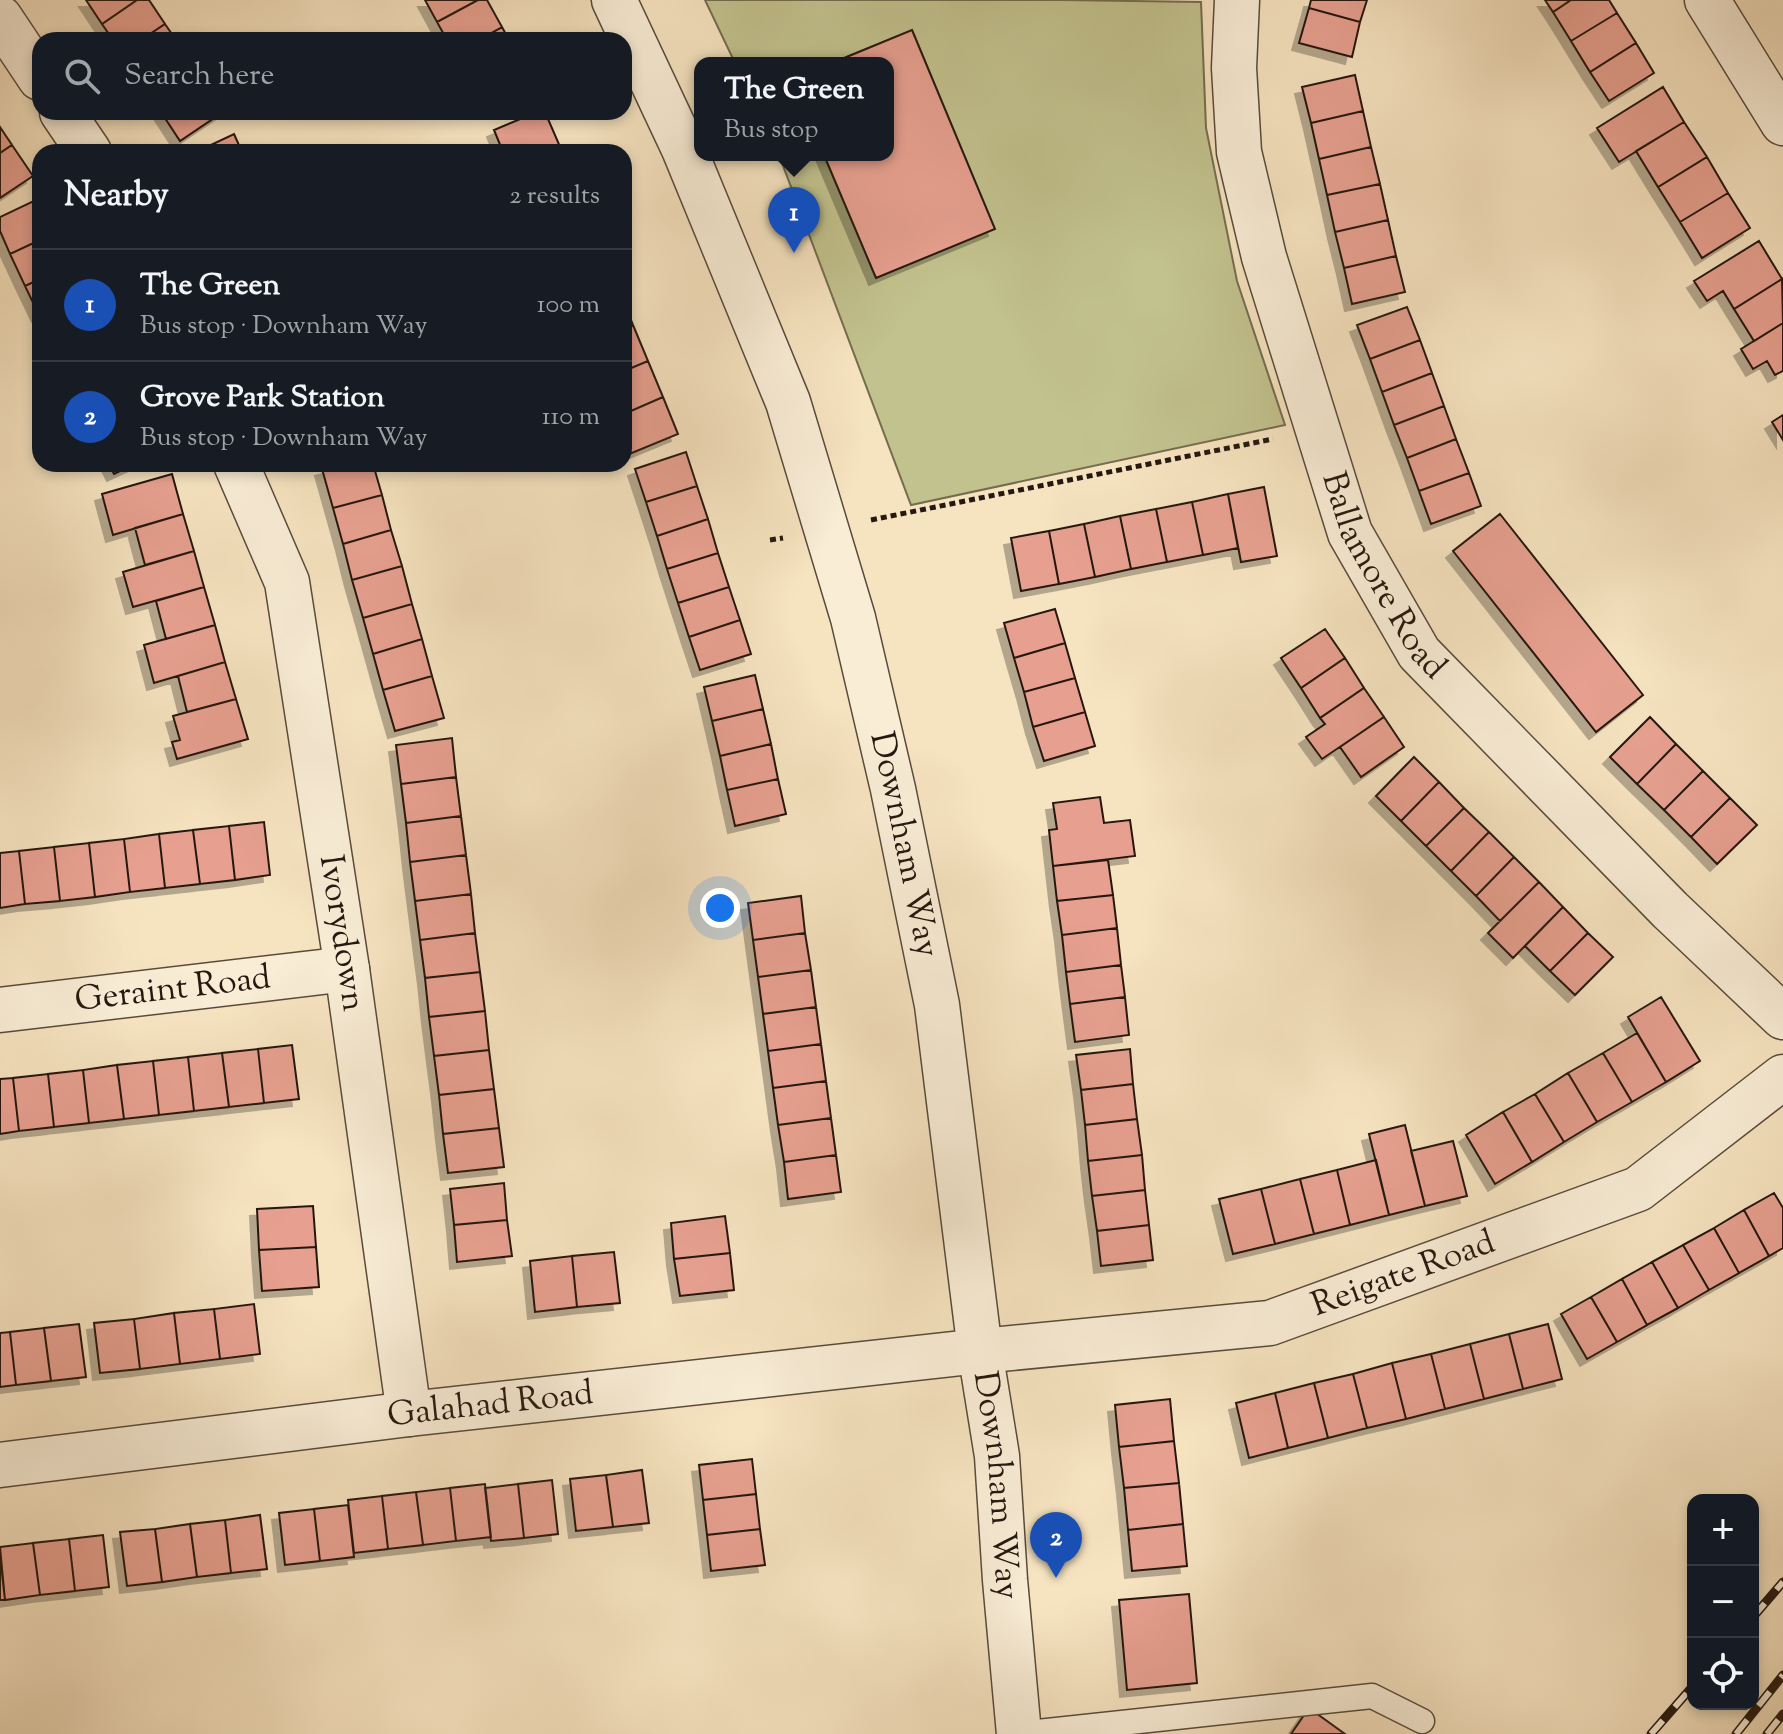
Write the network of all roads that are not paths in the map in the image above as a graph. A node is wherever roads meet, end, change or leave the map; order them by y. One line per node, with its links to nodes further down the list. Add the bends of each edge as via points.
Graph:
1 (614, 0): 5 (street, Downham Way)
2 (1237, 0): 14 (street, Ballamore Road, via 1239,152 1264,257 1350,533 1419,653 1659,899)
3 (1707, 0): 9 (street)
4 (0, 18): 7 (street)
5 (629, 32)
6 (632, 38): 16 (street, Downham Way, via 684,149 788,402 853,618 937,1005)
7 (32, 66)
8 (67, 120): 10 (street)
9 (1783, 123)
10 (84, 144)
11 (239, 472): 12 (street, Ivorydown, via 287,582)
12 (347, 969): 13 (street, Geraint Road); 17 (street, Ivorydown)
13 (0, 1010)
14 (1783, 1017)
15 (1783, 1077): 16 (street, Reigate Road, via 1638,1189 1270,1323)
16 (980, 1351): 17 (street, Galahad Road); 20 (street, Downham Way, via 997,1456)
17 (409, 1414): 18 (street, Galahad Road)
18 (0, 1465)
19 (1422, 1721): 20 (lane, via 1372,1696)
20 (1019, 1734)

